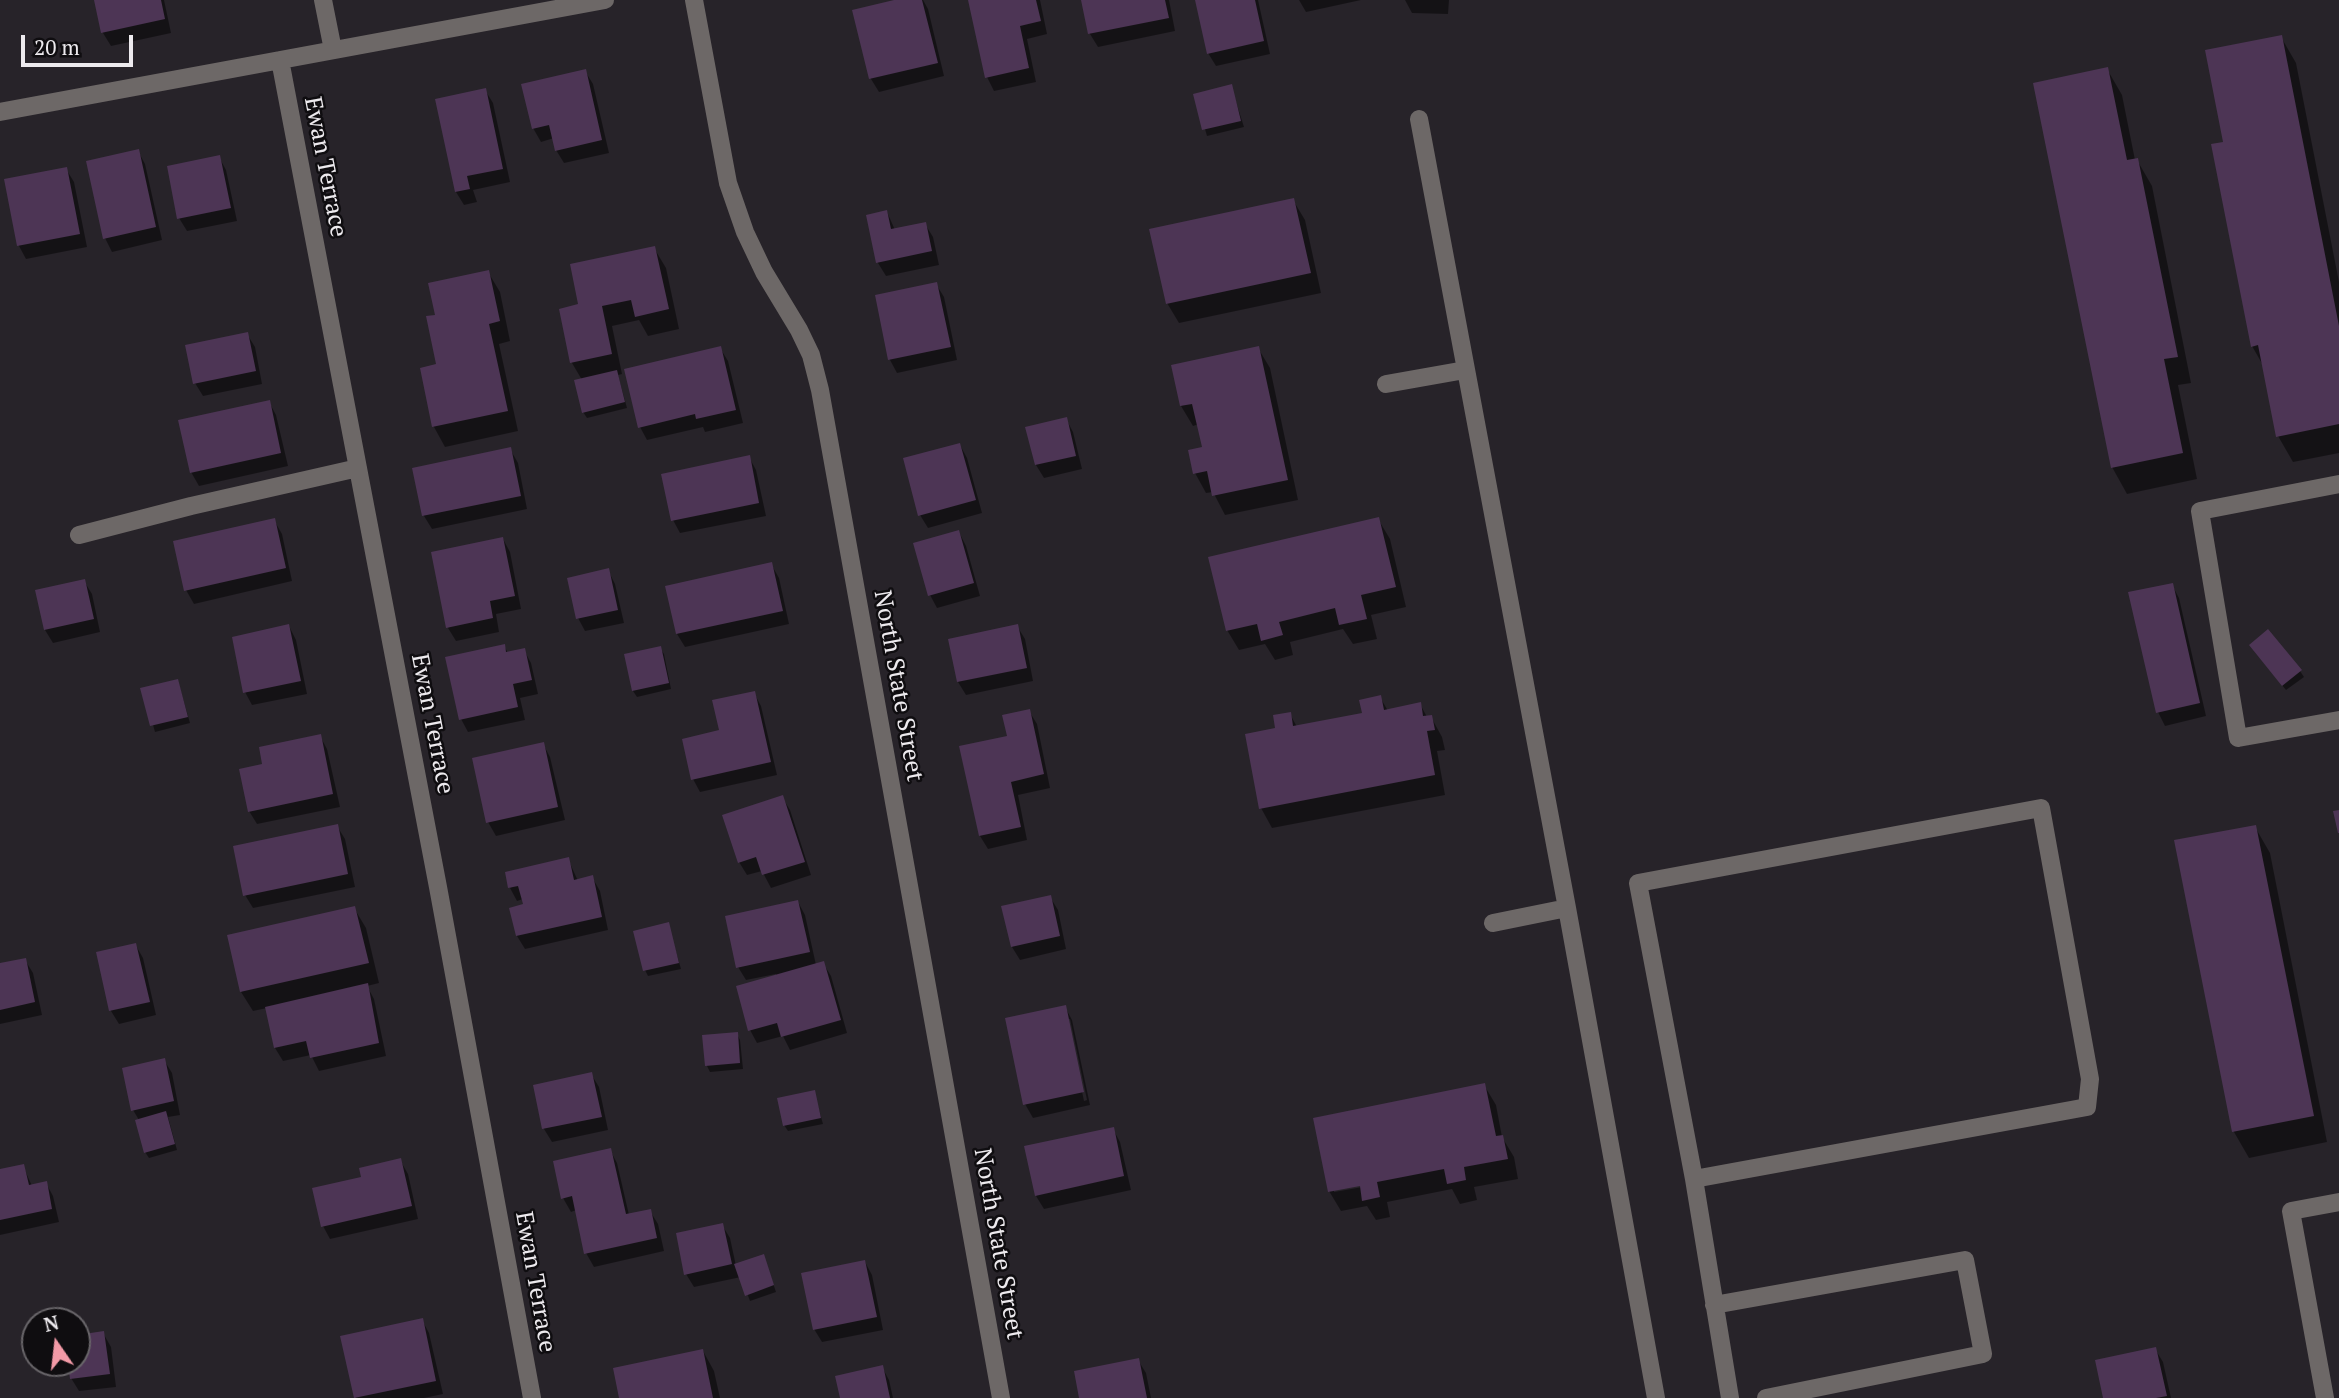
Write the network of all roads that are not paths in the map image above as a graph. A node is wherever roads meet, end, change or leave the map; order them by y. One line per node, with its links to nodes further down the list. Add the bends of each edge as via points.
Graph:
1 (323, 0): 4 (street)
2 (605, 0): 4 (street)
3 (694, 0): 20 (street, North State Street, via 728,183 764,272 811,355 820,390)
4 (333, 50): 5 (street)
5 (280, 60): 6 (street); 10 (street, Ewan Terrace)
6 (0, 112)
7 (1419, 118): 8 (street)
8 (1465, 370): 9 (street); 14 (street)
9 (1387, 384)
10 (358, 468): 12 (street); 19 (street, Ewan Terrace)
11 (2339, 484): 13 (street, via 2200,511 2238,738)
12 (79, 535)
13 (2339, 720)
14 (1567, 908): 15 (street); 21 (street)
15 (1493, 923)
16 (1694, 1179): 16 (street, via 1638,883 2041,808 2090,1079 2087,1107); 18 (street)
17 (2339, 1202): 24 (street, via 2291,1211)
18 (1714, 1305): 22 (street); 23 (street, via 1965,1260 1983,1354)
19 (531, 1398)
20 (1001, 1398)
21 (1656, 1398)
22 (1730, 1398)
23 (1766, 1398)
24 (2325, 1398)

